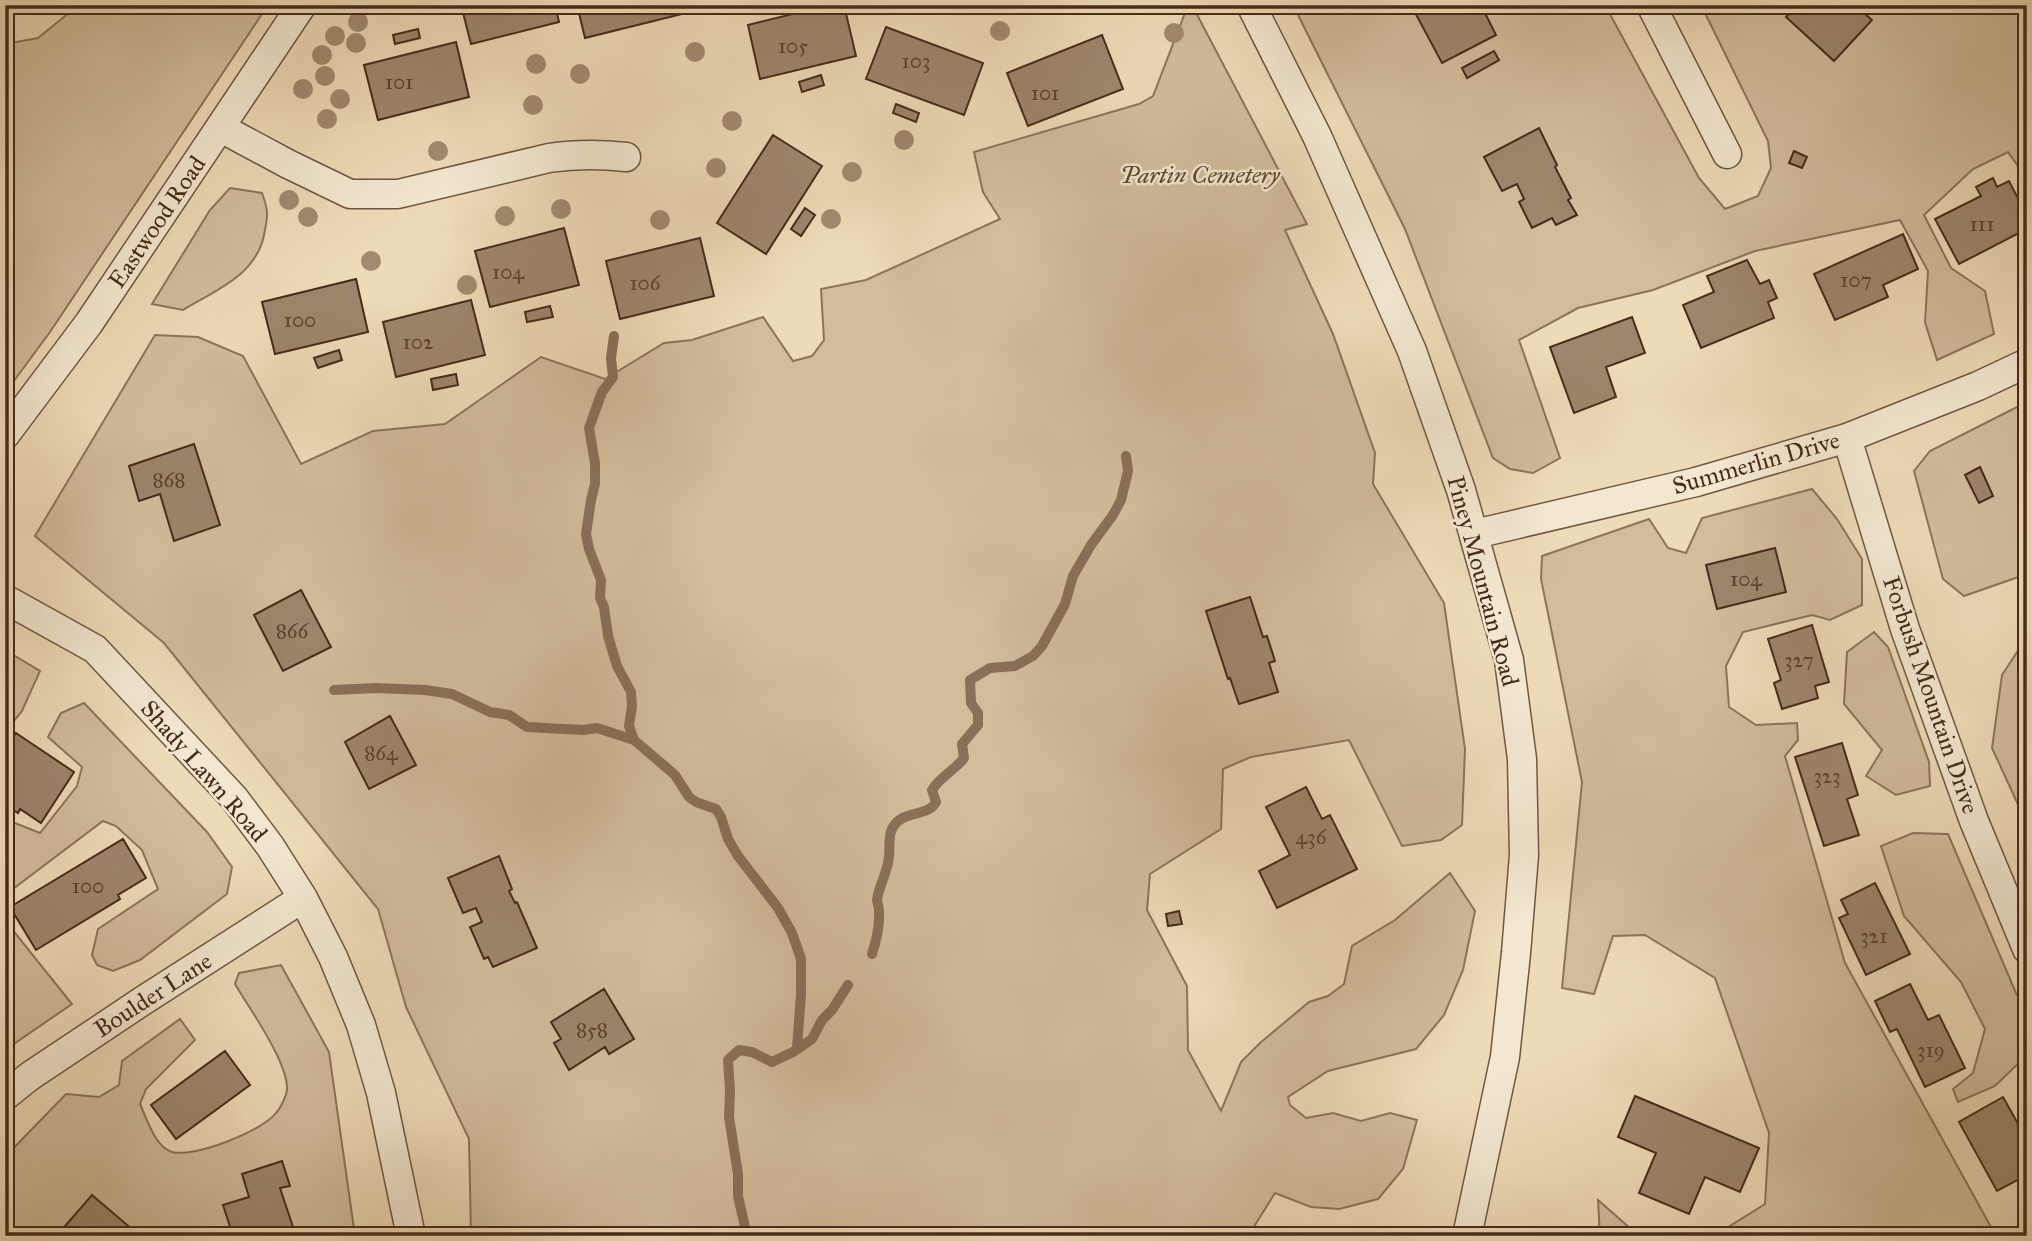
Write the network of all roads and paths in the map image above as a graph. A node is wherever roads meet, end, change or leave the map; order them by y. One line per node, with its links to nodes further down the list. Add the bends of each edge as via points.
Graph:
1 (302, 5): 4 (street, Eastwood Road)
2 (1251, 5): 10 (street, Piney Mountain Road, via 1317,136 1412,351)
3 (1651, 5): 5 (street)
4 (221, 128): 6 (street, via 350,194 398,194 548,158); 8 (street, Eastwood Road, via 89,323)
5 (1727, 154)
6 (626, 157)
7 (2027, 363): 9 (street, Summerlin Drive)
8 (5, 435)
9 (1847, 438): 10 (street, Summerlin Drive, via 1696,482); 13 (street, Forbush Mountain Drive, via 1905,629 1974,821)
10 (1475, 534): 16 (street, Piney Mountain Road, via 1509,660 1522,759 1524,855 1505,1057)
11 (5, 599): 12 (street, Shady Lawn Road, via 95,649 234,799)
12 (303, 898): 14 (street, Boulder Lane); 15 (street, Shady Lawn Road, via 361,1025 381,1093)
13 (2027, 948)
14 (5, 1096)
15 (411, 1236)
16 (1467, 1236)

